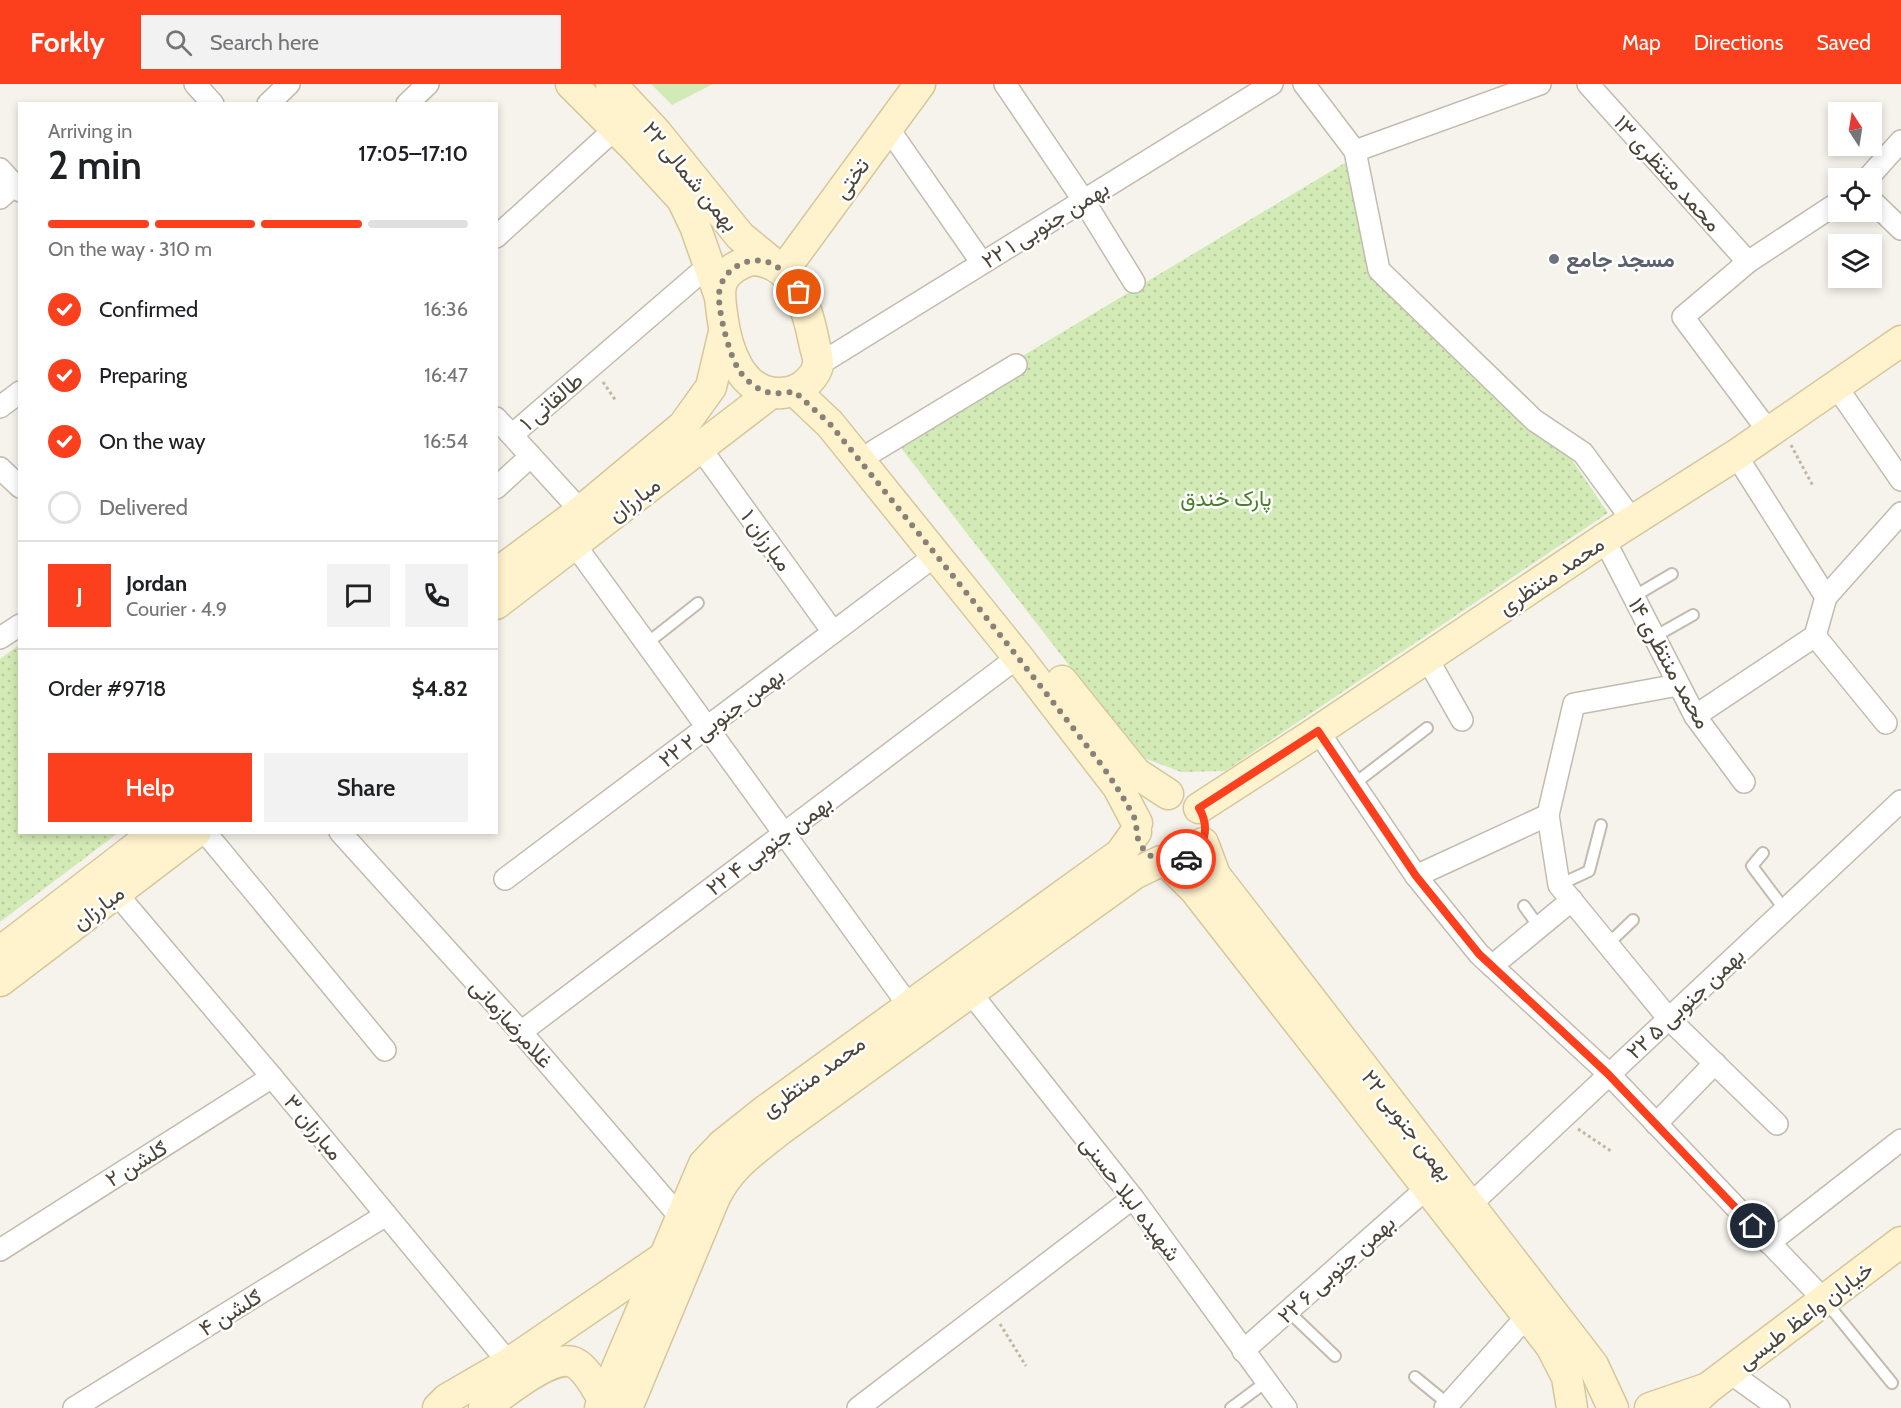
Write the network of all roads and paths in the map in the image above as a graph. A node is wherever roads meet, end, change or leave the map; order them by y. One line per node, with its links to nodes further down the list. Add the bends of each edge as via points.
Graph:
1 (289, 84): 11 (street)
2 (428, 84): 12 (street)
3 (571, 84): 13 (street, ۲۲ بهمن شمالی)
4 (611, 84): 26 (street, ۲۲ بهمن شمالی, via 656,132 740,236)
5 (920, 84): 14 (street, تختی)
6 (1005, 84): 18 (street)
7 (1272, 84): 18 (street, ۲۲ بهمن جنوبی ۱)
8 (1304, 84): 16 (street)
9 (1540, 84): 16 (street)
10 (1588, 84): 23 (street, محمد منتظری ۱۳)
11 (270, 102)
12 (409, 102)
13 (616, 128): 22 (street); 25 (street, ۲۲ بهمن شمالی, via 682,199)
14 (888, 128): 24 (street); 26 (street, تختی)
15 (1901, 141): 17 (street)
16 (1355, 152): 50 (street, via 1379,270 1534,420 1583,453)
17 (1877, 168)
18 (1084, 201): 24 (street, ۲۲ بهمن جنوبی ۱); 27 (street)
19 (1828, 209): 23 (street)
20 (1882, 211): 21 (street)
21 (1901, 229)
22 (504, 230)
23 (1748, 261): 37 (street, via 1683,317)
24 (982, 263): 32 (street, ۲۲ بهمن جنوبی ۱)
25 (709, 265): 28 (street, ۲۲ بهمن شمالی); 38 (street, طالقانی ۱)
26 (778, 268): 28 (street, via 762,260 738,264 722,282); 32 (street, via 799,292 809,316)
27 (1134, 282)
28 (719, 294): 29 (street)
29 (724, 332): 32 (street, via 738,369 755,387); 48 (street, مبارزان, via 711,387 684,426)
30 (1901, 341): 33 (street, محمد منتظری)
31 (1016, 365): 40 (street)
32 (799, 382): 39 (street, مبارزان); 40 (street); 53 (street)
33 (1836, 386): 37 (street, محمد منتظری); 44 (street)
34 (18, 394): 35 (street)
35 (0, 407)
36 (498, 420): 38 (street)
37 (1775, 428): 41 (street, محمد منتظری); 47 (path)
38 (512, 435): 42 (street)
39 (701, 448): 52 (street, مبارزان); 62 (street, مبارزان ۱)
40 (874, 451): 78 (street, via 1136,773)
41 (1736, 455): 50 (street, محمد منتظری); 57 (street)
42 (531, 456): 46 (street); 48 (street)
43 (0, 468): 45 (street)
44 (1901, 480)
45 (18, 485)
46 (498, 486)
47 (1813, 486)
48 (581, 511): 54 (street, مبارزان)
49 (1901, 513): 57 (street)
50 (1633, 521): 51 (street, محمد منتظری)
51 (1604, 539): 56 (street, محمد منتظری ۱۴); 68 (street, محمد منتظری)
52 (575, 545): 58 (street, مبارزان); 66 (street)
53 (936, 555): 62 (street, ۲۲ بهمن جنوبی ۲); 67 (street)
54 (498, 573)
55 (1672, 574): 56 (lane)
56 (1634, 597): 64 (street, محمد منتظری ۱۴)
57 (1826, 597): 63 (street)
58 (498, 602)
59 (698, 603): 66 (lane)
60 (1693, 615): 64 (lane)
61 (18, 626): 65 (street)
62 (833, 632): 73 (street, ۲۲ بهمن جنوبی ۲)
63 (1815, 636): 70 (street); 72 (street)
64 (1654, 637): 69 (street, محمد منتظری ۱۴)
65 (0, 638)
66 (646, 644): 73 (street)
67 (1018, 657): 83 (street, via 1118,787); 88 (street, ۲۲ بهمن جنوبی ۴)
68 (1427, 658): 71 (street); 75 (street, محمد منتظری)
69 (1678, 685): 70 (street, محمد منتظری ۱۴); 81 (street, via 1574,704)
70 (1695, 716): 76 (street, محمد منتظری ۱۴)
71 (1462, 720)
72 (1886, 723)
73 (707, 727): 88 (street); 93 (street, ۲۲ بهمن جنوبی ۲)
74 (1427, 728): 77 (lane)
75 (1318, 731): 77 (street); 80 (street, محمد منتظری)
76 (1744, 782)
77 (1354, 784): 92 (street)
78 (1168, 794): 80 (street, via 1185,797); 83 (street, via 1151,800 1139,814)
79 (1901, 801): 97 (street, ۲۲ بهمن جنوبی ۵)
80 (1199, 808): 89 (street, via 1205,825)
81 (1548, 815): 92 (street); 95 (street)
82 (1600, 825): 95 (lane, via 1589,871)
83 (1137, 827): 91 (street, via 1143,849); 105 (street, محمد منتظری, via 1120,854)
84 (153, 834): 101 (street, مبارزان)
85 (193, 834): 94 (street, مبارزان)
86 (207, 834): 108 (street)
87 (342, 834): 107 (street, غلامرضازمانی)
88 (784, 834): 105 (street); 107 (street, ۲۲ بهمن جنوبی ۴)
89 (1203, 843): 91 (street, via 1183,861); 110 (street, ۲۲ بهمن جنوبی, via 1215,875)
90 (1763, 854): 97 (lane, via 1752,866)
91 (1164, 862): 104 (street, محمد منتظری, via 1134,874); 110 (street, ۲۲ بهمن جنوبی, via 1195,890)
92 (1416, 876): 102 (street)
93 (505, 879)
94 (116, 893): 103 (street, مبارزان); 112 (street, مبارزان ۳)
95 (1565, 893): 99 (street); 100 (street)
96 (1524, 906): 99 (lane)
97 (1785, 910): 106 (street, ۲۲ بهمن جنوبی ۵)
98 (1633, 920): 100 (lane)
99 (1539, 927): 102 (street)
100 (1608, 944): 106 (street)
101 (0, 952)
102 (1492, 966): 111 (street)
103 (0, 981)
104 (970, 992): 119 (street, شهیده لیلا حسنی); 139 (street, محمد منتظری, via 781,1129 724,1178)
105 (909, 1006): 122 (street, محمد منتظری, via 722,1145 704,1164)
106 (1668, 1019): 109 (street); 111 (street, ۲۲ بهمن جنوبی ۵)
107 (521, 1032): 122 (street, غلامرضازمانی)
108 (386, 1050)
109 (1715, 1063): 114 (street); 115 (street)
110 (1347, 1065): 118 (street, ۲۲ بهمن جنوبی); 120 (street, ۲۲ بهمن جنوبی)
111 (1608, 1074): 113 (street, ۲۲ بهمن جنوبی ۵); 114 (street)
112 (272, 1077): 121 (street, مبارزان ۳); 125 (street, ګلشن ۲)
113 (1562, 1118): 117 (path); 120 (street, ۲۲ بهمن جنوبی ۵)
114 (1656, 1124): 123 (street)
115 (1777, 1124)
116 (1901, 1140): 123 (street)
117 (1611, 1151)
118 (1428, 1187): 129 (street, ۲۲ بهمن جنوبی ۶); 130 (street, ۲۲ بهمن جنوبی)
119 (1133, 1198): 128 (street); 131 (street, شهیده لیلا حسنی)
120 (1470, 1205): 148 (street, ۲۲ بهمن جنوبی, via 1593,1365)
121 (386, 1215): 133 (street, مبارزان ۳); 141 (street, ګلشن ۴)
122 (680, 1217): 126 (street, محمد منتظری)
123 (1769, 1243): 127 (street)
124 (1899, 1248): 127 (street, خیابان واعظ طبسی)
125 (0, 1250)
126 (663, 1258): 133 (street); 139 (street, محمد منتظری)
127 (1825, 1301): 137 (lane); 138 (street, خیابان واعظ طبسی)
128 (989, 1308): 134 (path); 144 (street)
129 (1288, 1311): 131 (street, ۲۲ بهمن جنوبی ۶); 132 (lane)
130 (1528, 1315): 140 (street); 147 (street, ۲۲ بهمن جنوبی, via 1567,1377)
131 (1244, 1351): 136 (street, شهیده لیلا حسنی)
132 (1335, 1356)
133 (509, 1363): 142 (street)
134 (1026, 1366)
135 (1415, 1377): 140 (lane)
136 (1266, 1382): 145 (lane); 146 (street, شهیده لیلا حسنی)
137 (1892, 1383)
138 (1708, 1389): 149 (street, خیابان واعظ طبسی); 150 (street)
139 (610, 1406): 143 (street, via 585,1372 574,1363 561,1361 545,1367)
140 (1447, 1406)
141 (74, 1408)
142 (438, 1408)
143 (484, 1408)
144 (858, 1408)
145 (1230, 1408)
146 (1286, 1408)
147 (1572, 1408)
148 (1612, 1408)
149 (1650, 1408)
150 (1779, 1408)

